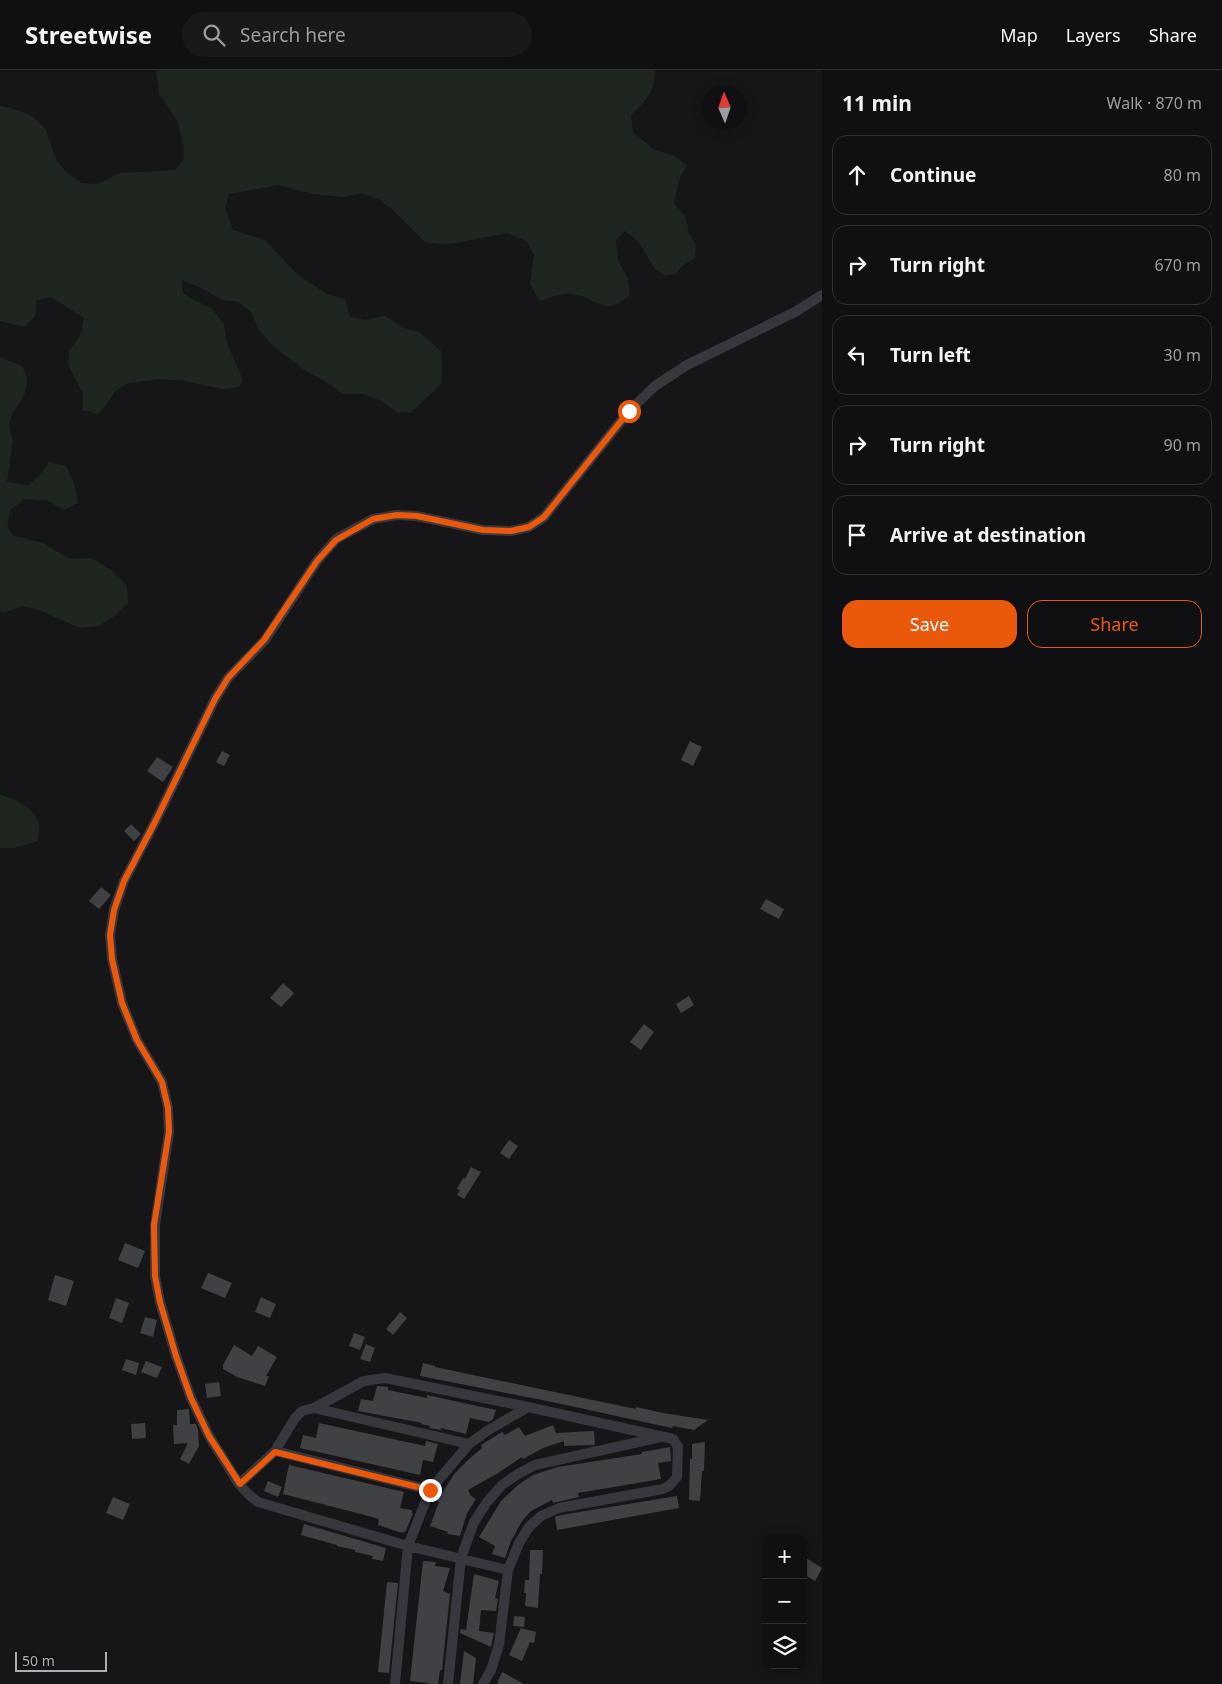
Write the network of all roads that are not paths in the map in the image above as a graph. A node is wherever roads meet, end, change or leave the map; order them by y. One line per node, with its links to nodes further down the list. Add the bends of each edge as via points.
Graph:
1 (822, 295): 7 (street, via 795,312 687,365 655,386 629,411 544,517 529,527 511,531 483,530 397,515 373,519 336,540 317,561 264,640 228,678 124,881 110,935 112,959 129,1022 162,1082 168,1108 169,1132 154,1225 155,1276 160,1302 191,1398 209,1436)
2 (528, 1407): 3 (street, via 385,1378 364,1382); 4 (street); 5 (street)
3 (314, 1408): 5 (street); 6 (street, via 295,1418)
4 (664, 1436): 10 (street, via 535,1465 518,1474 487,1502 474,1522); 11 (street, via 673,1439 678,1447 677,1477 669,1486 559,1508 541,1516 519,1542)
5 (469, 1444): 8 (street)
6 (275, 1452): 7 (street); 8 (street)
7 (240, 1484): 9 (street, via 258,1502)
8 (430, 1490): 9 (street)
9 (408, 1546): 10 (street); 12 (street)
10 (461, 1558): 11 (street); 13 (street)
11 (508, 1570): 14 (street, via 499,1645)
12 (395, 1684)
13 (448, 1684)
14 (483, 1684)

